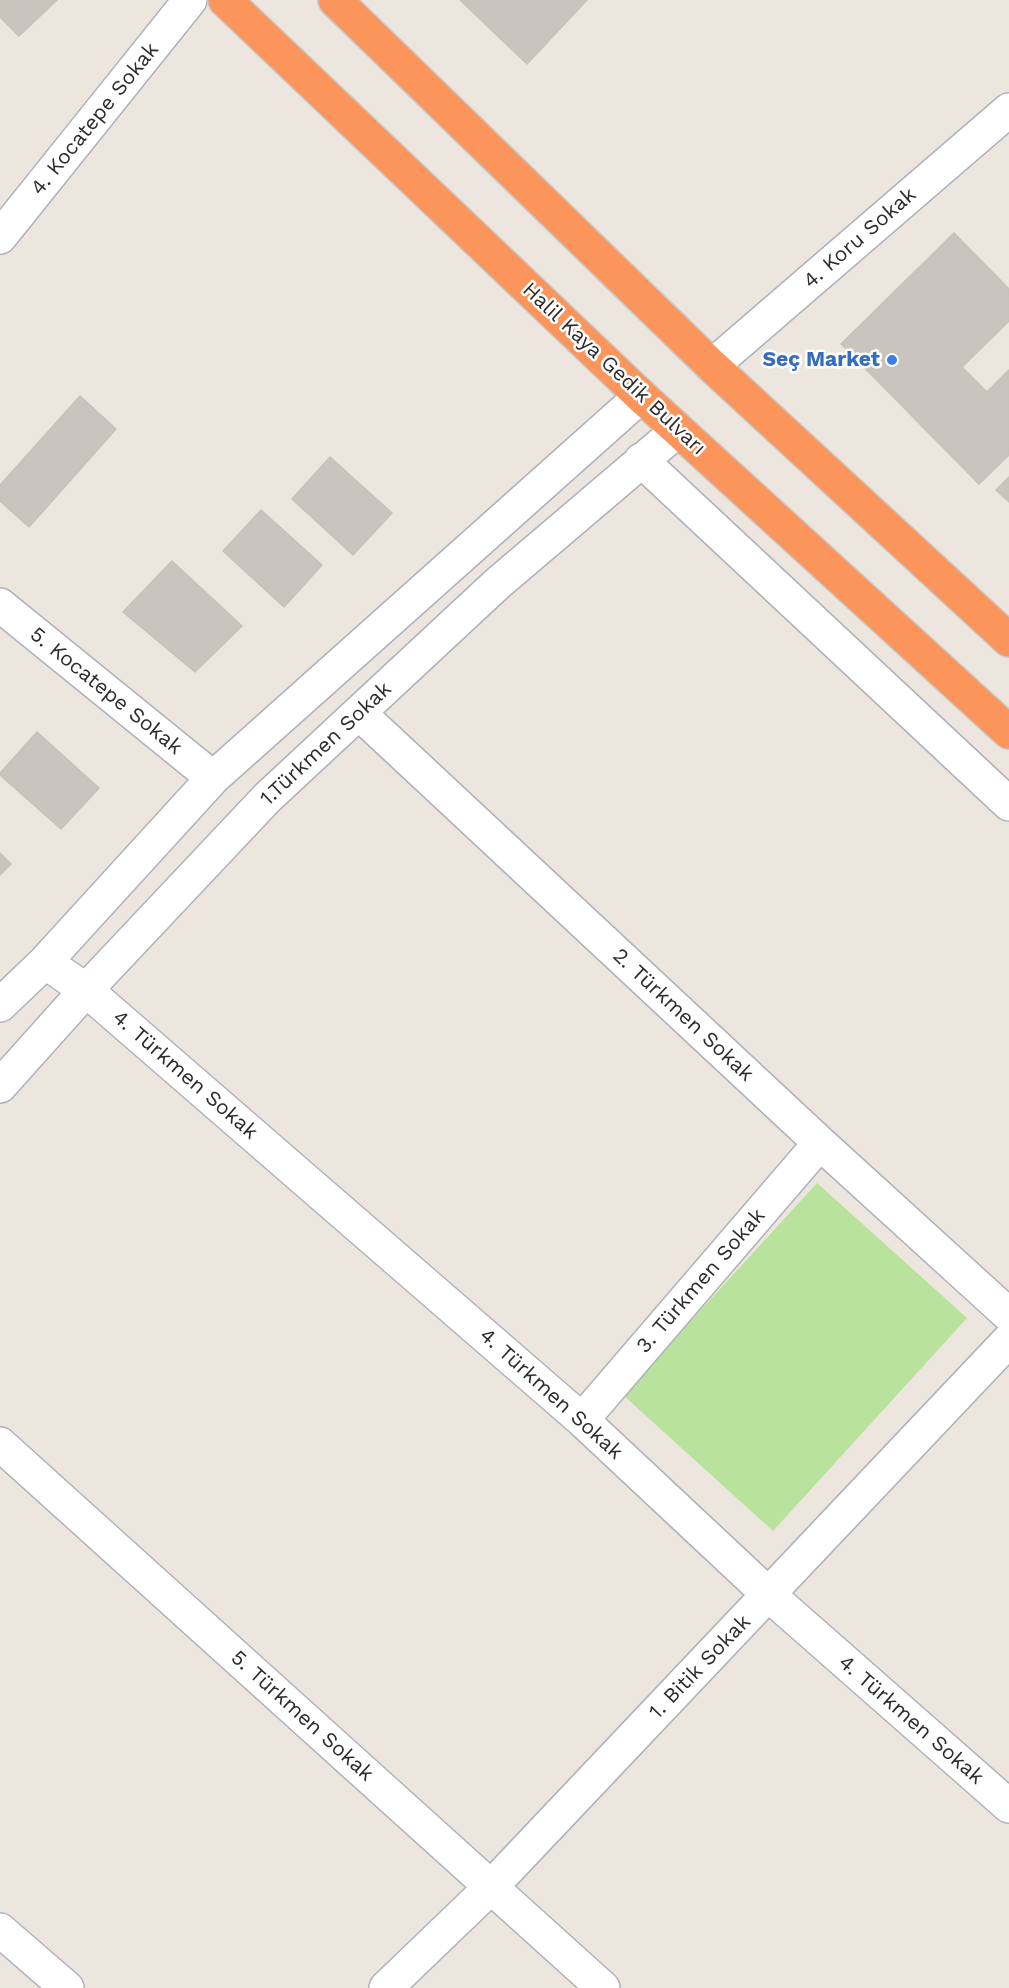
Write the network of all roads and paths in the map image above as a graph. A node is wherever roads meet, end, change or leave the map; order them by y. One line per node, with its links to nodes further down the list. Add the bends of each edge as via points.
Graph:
1 (190, 0): 5 (street, 4. Kocatepe Sokak)
2 (225, 0): 7 (highway, Halil Kaya Gedik Bulvarı)
3 (335, 0): 6 (highway)
4 (1009, 110): 6 (street, 4. Koru Sokak)
5 (0, 237)
6 (712, 366): 11 (highway)
7 (641, 396): 8 (highway, Halil Kaya Gedik Bulvarı); 14 (street)
8 (678, 430): 9 (street, 1.Türkmen Sokak); 13 (highway, Halil Kaya Gedik Bulvarı)
9 (641, 460): 12 (street, 1.Türkmen Sokak, via 496,584); 15 (street)
10 (0, 605): 14 (street, 5. Kocatepe Sokak)
11 (1009, 640)
12 (359, 713): 17 (street, 1.Türkmen Sokak, via 267,798); 20 (street, 2. Türkmen Sokak)
13 (1009, 732)
14 (213, 778): 16 (street)
15 (1009, 804)
16 (45, 962): 17 (street, 4. Türkmen Sokak); 18 (street)
17 (86, 990): 19 (street, 1.Türkmen Sokak); 23 (street, 4. Türkmen Sokak)
18 (0, 1005)
19 (0, 1086)
20 (820, 1143): 21 (street, 2. Türkmen Sokak); 23 (street, 3. Türkmen Sokak)
21 (1009, 1315)
22 (1009, 1340): 25 (street, 1. Bitik Sokak)
23 (582, 1420): 25 (street, 4. Türkmen Sokak)
24 (0, 1444): 27 (street, 5. Türkmen Sokak)
25 (769, 1595): 26 (street, 4. Türkmen Sokak); 27 (street, 1. Bitik Sokak)
26 (1009, 1806)
27 (491, 1887): 30 (street, 1. Bitik Sokak); 31 (street, 5. Türkmen Sokak)
28 (0, 1930): 29 (street)
29 (67, 1988)
30 (386, 1988)
31 (603, 1988)

